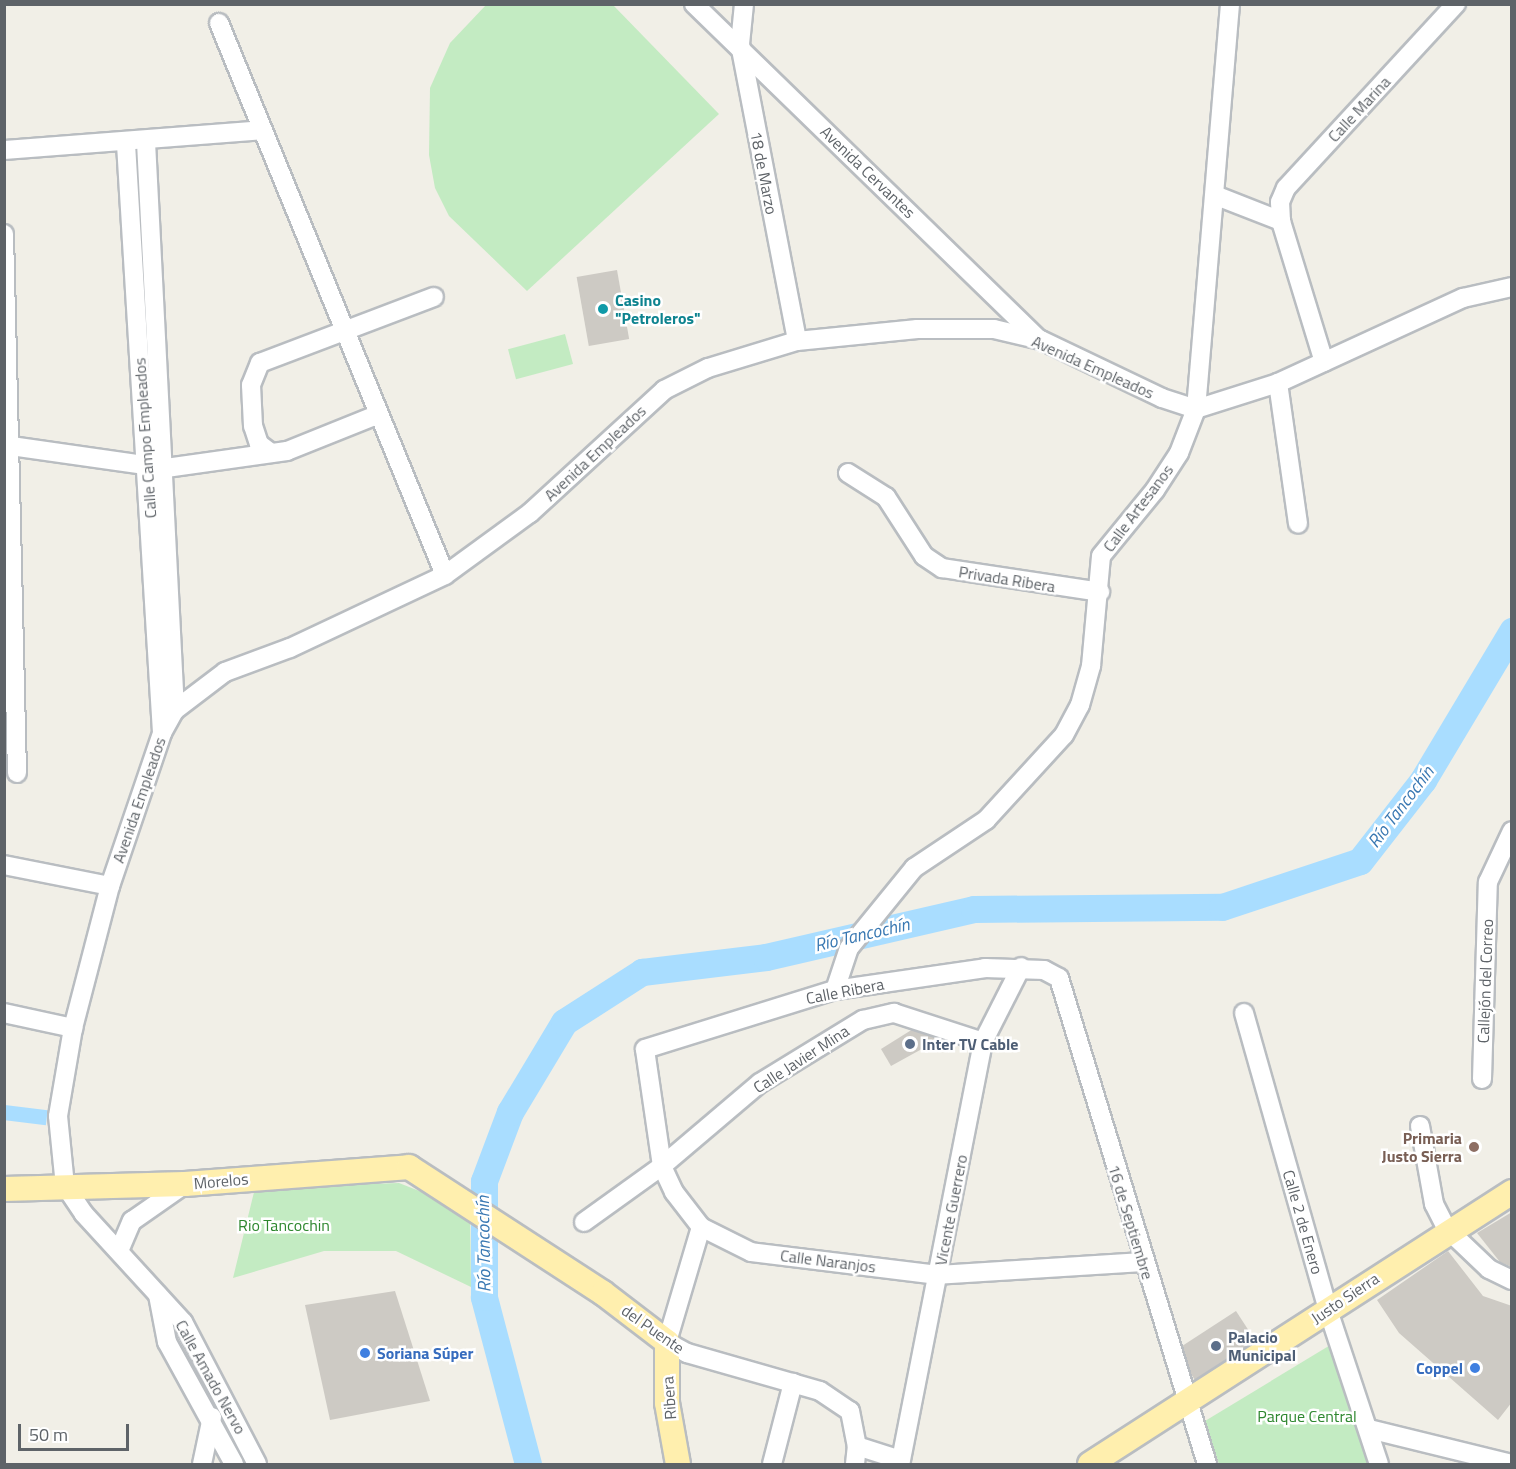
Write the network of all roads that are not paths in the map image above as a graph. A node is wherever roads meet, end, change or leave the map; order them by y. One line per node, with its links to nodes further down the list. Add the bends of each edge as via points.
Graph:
1 (694, 4): 6 (street, Avenida Cervantes)
2 (744, 4): 6 (street, 18 de Marzo)
3 (1230, 4): 11 (street, Calle Artesanos)
4 (1456, 4): 12 (street, Calle Marina, via 1286,188)
5 (219, 23): 7 (street)
6 (740, 44): 17 (street, Avenida Cervantes); 18 (street, 18 de Marzo)
7 (262, 130): 8 (street); 16 (street)
8 (146, 142): 9 (street); 26 (street, Calle Campo Empleados)
9 (126, 144): 10 (street); 25 (street, Calle Campo Empleados)
10 (4, 150)
11 (1217, 196): 12 (street); 21 (street, Calle Artesanos)
12 (1281, 221): 19 (street, Calle Marina)
13 (4, 234): 23 (street)
14 (1512, 287): 19 (street, via 1463,298)
15 (434, 297): 16 (street)
16 (345, 334): 22 (street); 24 (street, via 275,354 254,371 253,426 260,444)
17 (1041, 340): 18 (street, Avenida Empleados, via 994,329 917,329); 21 (street, Avenida Empleados, via 1162,398)
18 (797, 341): 29 (street, Avenida Empleados, via 708,368 664,390 530,513)
19 (1324, 362): 20 (street)
20 (1278, 383): 21 (street); 28 (street)
21 (1196, 409): 30 (street, Calle Artesanos, via 1179,453 1155,490 1101,556)
22 (377, 415): 24 (street); 29 (street)
23 (9, 445): 25 (street); 33 (street)
24 (271, 453): 26 (street)
25 (147, 466): 26 (street); 32 (street, Calle Campo Empleados)
26 (166, 468): 31 (street, Calle Campo Empleados)
27 (848, 473): 30 (street, Privada Ribera, via 886,497 924,556 942,568)
28 (1298, 524)
29 (445, 575): 31 (street, Avenida Empleados, via 300,644 225,672)
30 (1100, 591): 39 (street, Calle Artesanos, via 1091,666 1080,705 1064,735 986,820 914,868 849,948)
31 (175, 710): 32 (street, Avenida Empleados)
32 (162, 733): 36 (street, Avenida Empleados)
33 (18, 774)
34 (1512, 831): 44 (street, Callejón del Correo, via 1488,882)
35 (4, 865): 36 (street)
36 (110, 886): 42 (street, Avenida Empleados)
37 (1021, 967): 38 (street, Calle Ribera); 39 (street, Calle Ribera); 43 (street, Vicente Guerrero)
38 (1059, 978): 56 (street, 16 de Septiembre)
39 (836, 990): 46 (street, Calle Ribera, via 648,1044 644,1058)
40 (1244, 1012): 60 (street, Calle 2 de Enero)
41 (4, 1013): 42 (street)
42 (73, 1028): 49 (street, Avenida Empleados, via 58,1116)
43 (984, 1041): 46 (street, Calle Javier Mina, via 894,1013 863,1020 760,1083); 57 (street, Vicente Guerrero)
44 (1482, 1079)
45 (1420, 1126): 54 (street, via 1434,1204)
46 (662, 1166): 52 (street, Calle Javier Mina); 53 (street)
47 (435, 1180): 48 (main road, Morelos, via 409,1167); 61 (main road, del Puente, via 603,1293)
48 (185, 1184): 49 (main road, Morelos); 55 (street, via 132,1221)
49 (65, 1186): 50 (main road, Morelos); 55 (street, Calle Amado Nervo)
50 (4, 1189)
51 (1512, 1192): 54 (main road, Justo Sierra)
52 (584, 1222)
53 (701, 1227): 57 (street, Calle Naranjos, via 751,1252); 61 (street, Ribera)
54 (1447, 1229): 58 (street, via 1489,1269); 60 (main road, Justo Sierra)
55 (119, 1251): 59 (street, Calle Amado Nervo)
56 (1143, 1262): 57 (street, Calle Naranjos); 63 (street, 16 de Septiembre)
57 (938, 1275): 68 (street, Vicente Guerrero)
58 (1512, 1280)
59 (158, 1295): 64 (street, Calle Amado Nervo, via 183,1322); 65 (street, Calle Amado Nervo, via 167,1342)
60 (1328, 1310): 63 (main road, Justo Sierra); 66 (street, Calle 2 de Enero)
61 (667, 1342): 62 (street, del Puente, via 687,1353); 72 (main road, Ribera, via 667,1403)
62 (794, 1383): 67 (street, del Puente, via 820,1391 850,1410); 73 (street)
63 (1188, 1403): 74 (main road, Justo Sierra); 75 (street, 16 de Septiembre)
64 (230, 1410): 65 (street); 71 (street, Calle Amado Nervo)
65 (209, 1418): 69 (street, Calle Amado Nervo); 70 (street, Calle Amado Nervo)
66 (1369, 1429): 76 (street, Calle 2 de Enero); 77 (street)
67 (856, 1455): 68 (street, del Puente)
68 (902, 1460)
69 (202, 1464)
70 (234, 1464)
71 (257, 1464)
72 (678, 1464)
73 (772, 1464)
74 (1090, 1464)
75 (1207, 1464)
76 (1379, 1464)
77 (1512, 1464)

